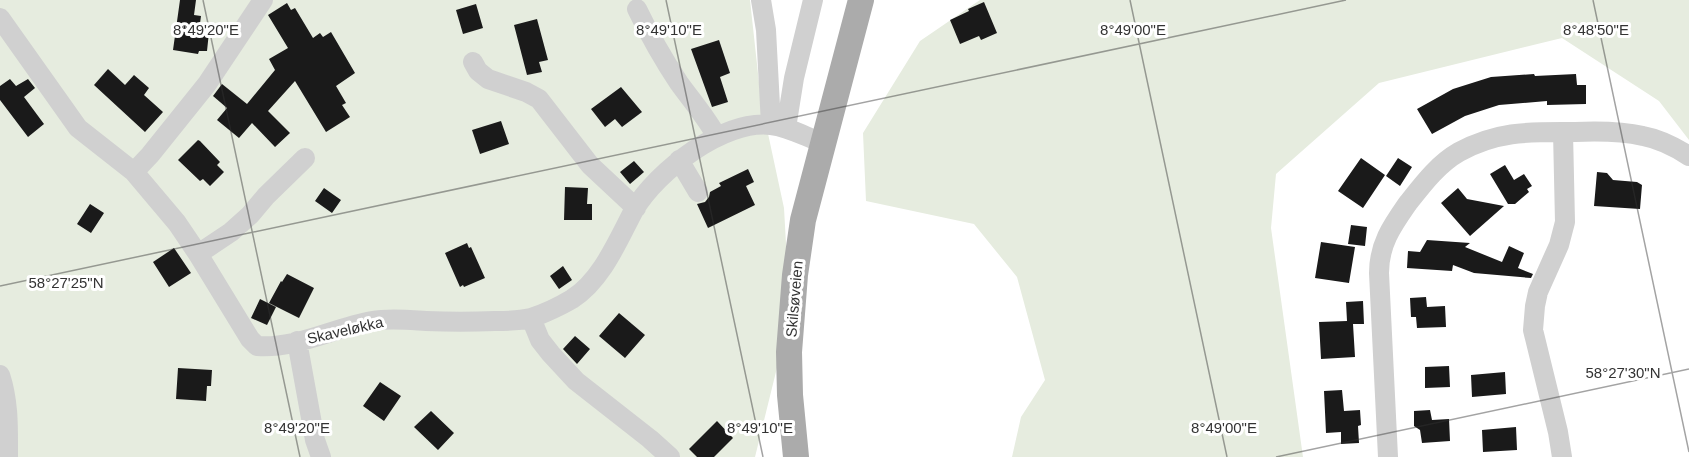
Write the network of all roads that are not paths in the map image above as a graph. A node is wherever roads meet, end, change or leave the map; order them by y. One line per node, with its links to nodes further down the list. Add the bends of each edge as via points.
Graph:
1 (263, 0): 15 (street, via 207,84)
2 (761, 0): 8 (street)
3 (813, 0): 8 (street)
4 (861, 0): 11 (main road, Skilsøveien)
5 (637, 9): 10 (street, via 652,39)
6 (0, 18): 15 (street, Skaveløkka, via 78,128)
7 (473, 62): 17 (street, via 488,79 539,99 590,165)
8 (779, 127): 10 (street, Skaveløkka, via 745,125); 11 (street)
9 (1563, 132): 12 (street, via 1611,131 1644,136); 26 (street, via 1513,133 1459,152 1425,182 1389,231 1379,262); 27 (street, via 1565,222 1538,292 1533,330)
10 (717, 137): 14 (street, Skaveløkka)
11 (823, 143): 25 (main road, Skilsøveien, via 793,287 789,352)
12 (1689, 156)
13 (305, 158): 18 (street, via 244,221)
14 (680, 160): 16 (street); 17 (street, Skaveløkka)
15 (134, 172): 18 (street, Skaveløkka)
16 (698, 192)
17 (636, 208): 19 (street, Skaveløkka, via 589,285 572,299)
18 (198, 254): 20 (street, Skaveløkka, via 257,346)
19 (531, 318): 20 (street, Skaveløkka, via 372,321); 24 (street, via 540,340 576,381)
20 (297, 341): 23 (street)
21 (0, 375): 22 (street, via 8,408)
22 (8, 457)
23 (321, 457)
24 (670, 457)
25 (796, 457)
26 (1388, 457)
27 (1562, 457)

